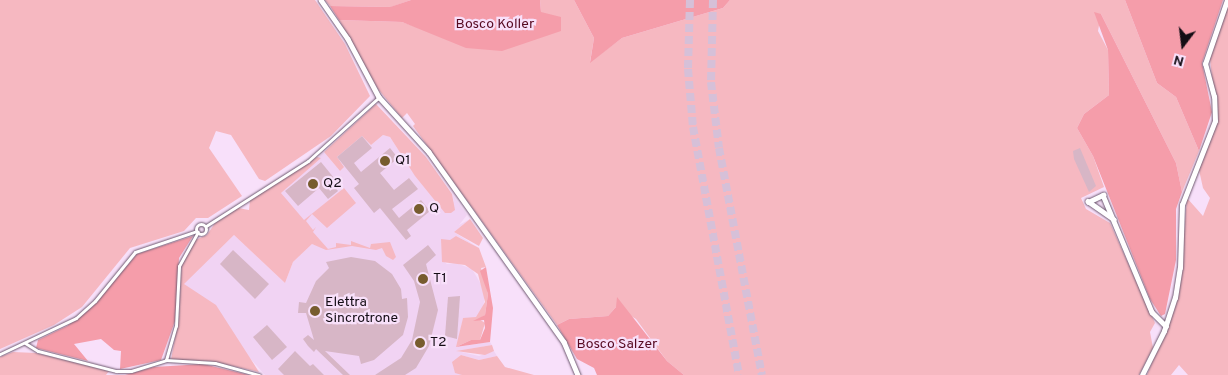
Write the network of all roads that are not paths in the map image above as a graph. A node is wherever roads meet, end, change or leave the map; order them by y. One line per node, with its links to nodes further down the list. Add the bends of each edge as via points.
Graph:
1 (321, 0): 3 (street, via 348,39)
2 (1227, 0): 7 (street, via 1205,64 1214,97 1215,121 1182,205 1180,268)
3 (379, 97): 5 (street, via 308,161); 12 (street, via 434,159 564,342)
4 (1114, 220): 4 (street, via 1103,195 1088,202 1098,213); 7 (street, via 1152,312)
5 (206, 226): 6 (street, via 204,233); 6 (street, via 199,224)
6 (198, 232): 8 (street, via 135,252 81,314); 10 (street, via 179,266 176,326)
7 (1166, 326): 13 (street)
8 (25, 343): 9 (street); 10 (street, via 38,351 116,371 131,371)
9 (0, 354)
10 (166, 360): 11 (street, via 215,364)
11 (260, 375)
12 (578, 375)
13 (1142, 375)

